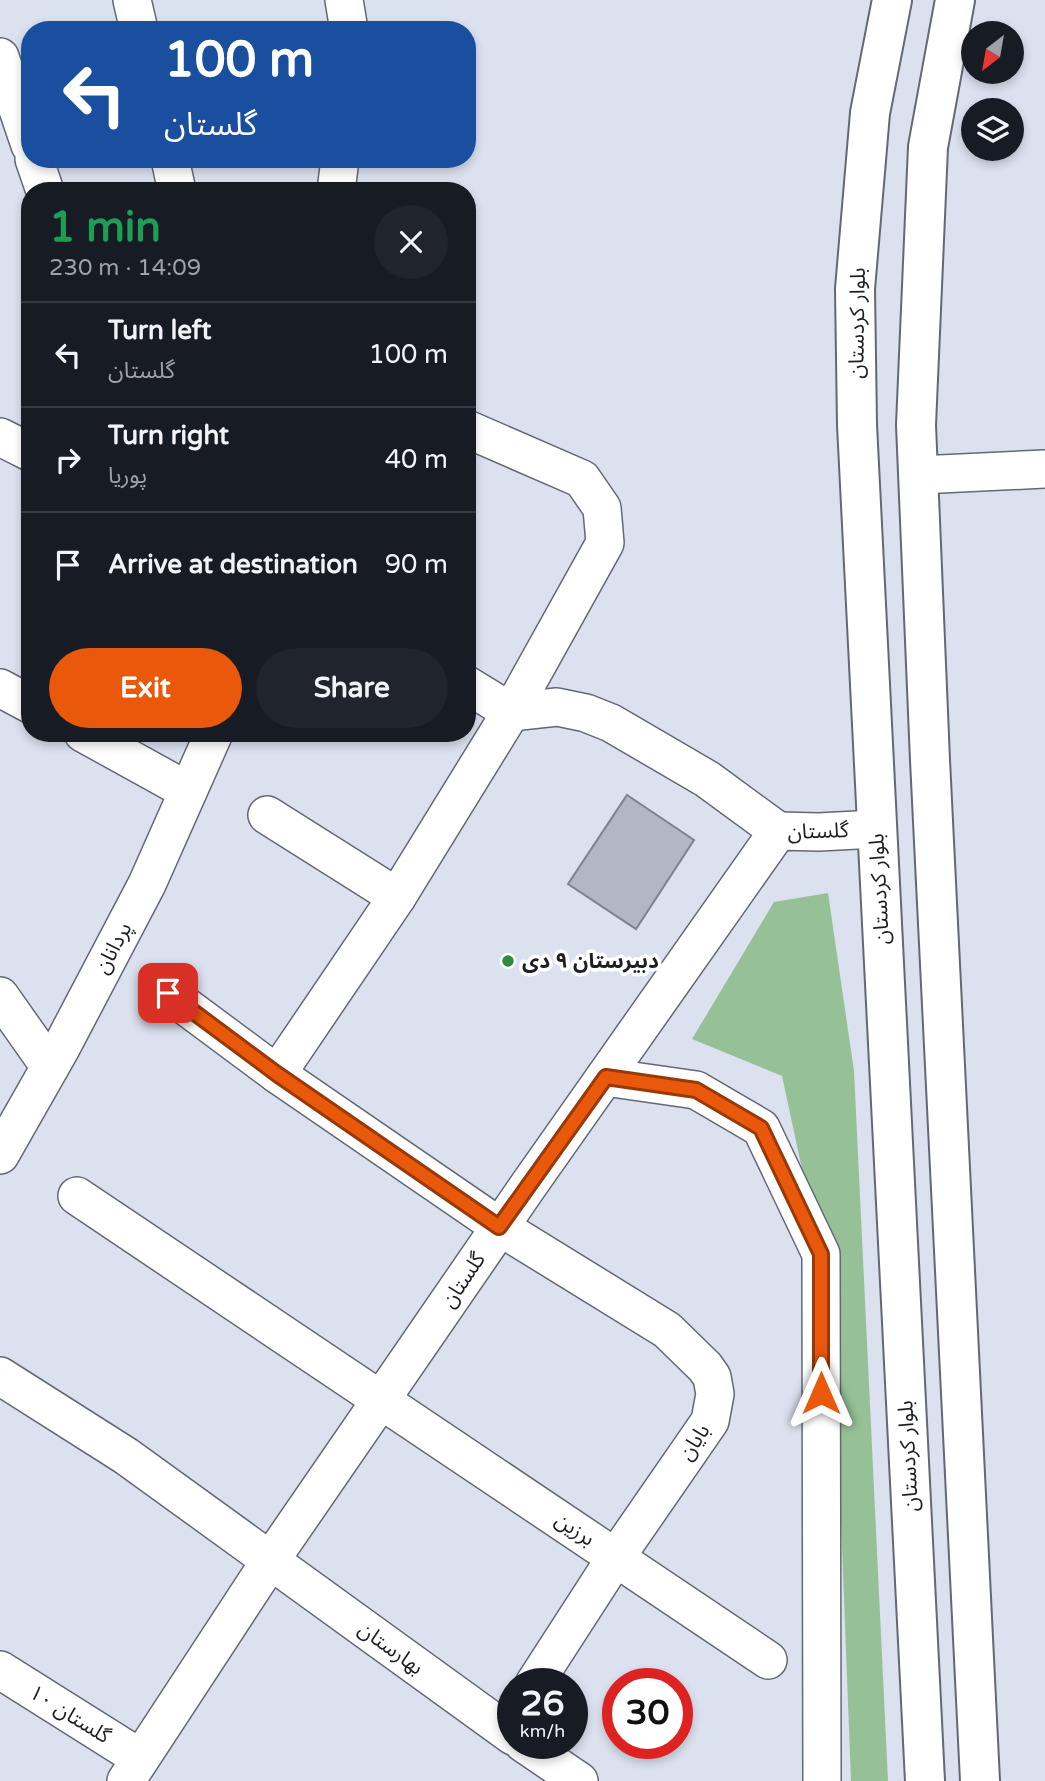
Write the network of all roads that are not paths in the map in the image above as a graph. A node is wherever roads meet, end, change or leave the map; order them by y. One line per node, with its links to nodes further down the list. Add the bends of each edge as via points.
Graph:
1 (132, 0): 5 (street)
2 (344, 0): 6 (street)
3 (892, 0): 9 (main road, بلوار کردستان, via 870,113 855,289)
4 (955, 0): 10 (main road, via 928,147)
5 (137, 21)
6 (348, 21)
7 (0, 57): 8 (street)
8 (21, 119)
9 (857, 425): 10 (main road); 21 (main road, بلوار کردستان)
10 (916, 425): 13 (main road)
11 (476, 433): 17 (street, via 582,480 602,508 605,543)
12 (1045, 469): 13 (street)
13 (919, 475): 20 (main road)
14 (0, 688): 16 (street)
15 (476, 691): 17 (street)
16 (21, 699)
17 (511, 712): 25 (street, via 557,707 611,723 707,779); 26 (street)
18 (99, 742): 22 (street)
19 (210, 742): 22 (street, پردانان)
20 (930, 760): 21 (main road); 48 (main road)
21 (873, 764): 24 (main road, بلوار کردستان)
22 (188, 791): 29 (street, پردانان, via 147,884)
23 (267, 814): 26 (street)
24 (876, 829): 25 (street, گلستان); 47 (main road, بلوار کردستان)
25 (778, 831): 31 (street, گلستان)
26 (397, 897): 30 (street)
27 (168, 993): 30 (street, بایان)
28 (0, 996): 29 (street)
29 (50, 1067): 32 (street, پردانان)
30 (277, 1074): 34 (street, بایان)
31 (606, 1077): 34 (street, گلستان); 46 (street, via 696,1090 761,1128 821,1254)
32 (0, 1156)
33 (77, 1196): 36 (street, برزین)
34 (499, 1227): 36 (street, گلستان); 37 (street, بایان, via 667,1330 712,1377 715,1394 709,1421)
35 (0, 1376): 38 (street, بهارستان, via 126,1456)
36 (381, 1400): 37 (street, برزین); 38 (street, گلستان)
37 (616, 1557): 39 (street, برزین); 40 (street, بایان)
38 (270, 1560): 42 (street, بهارستان); 44 (street, گلستان)
39 (768, 1660)
40 (544, 1668)
41 (0, 1670): 44 (street, گلستان ۱۰)
42 (497, 1720)
43 (550, 1759): 45 (street, بهارستان)
44 (133, 1770)
45 (579, 1781)
46 (822, 1781)
47 (925, 1781)
48 (980, 1781)

